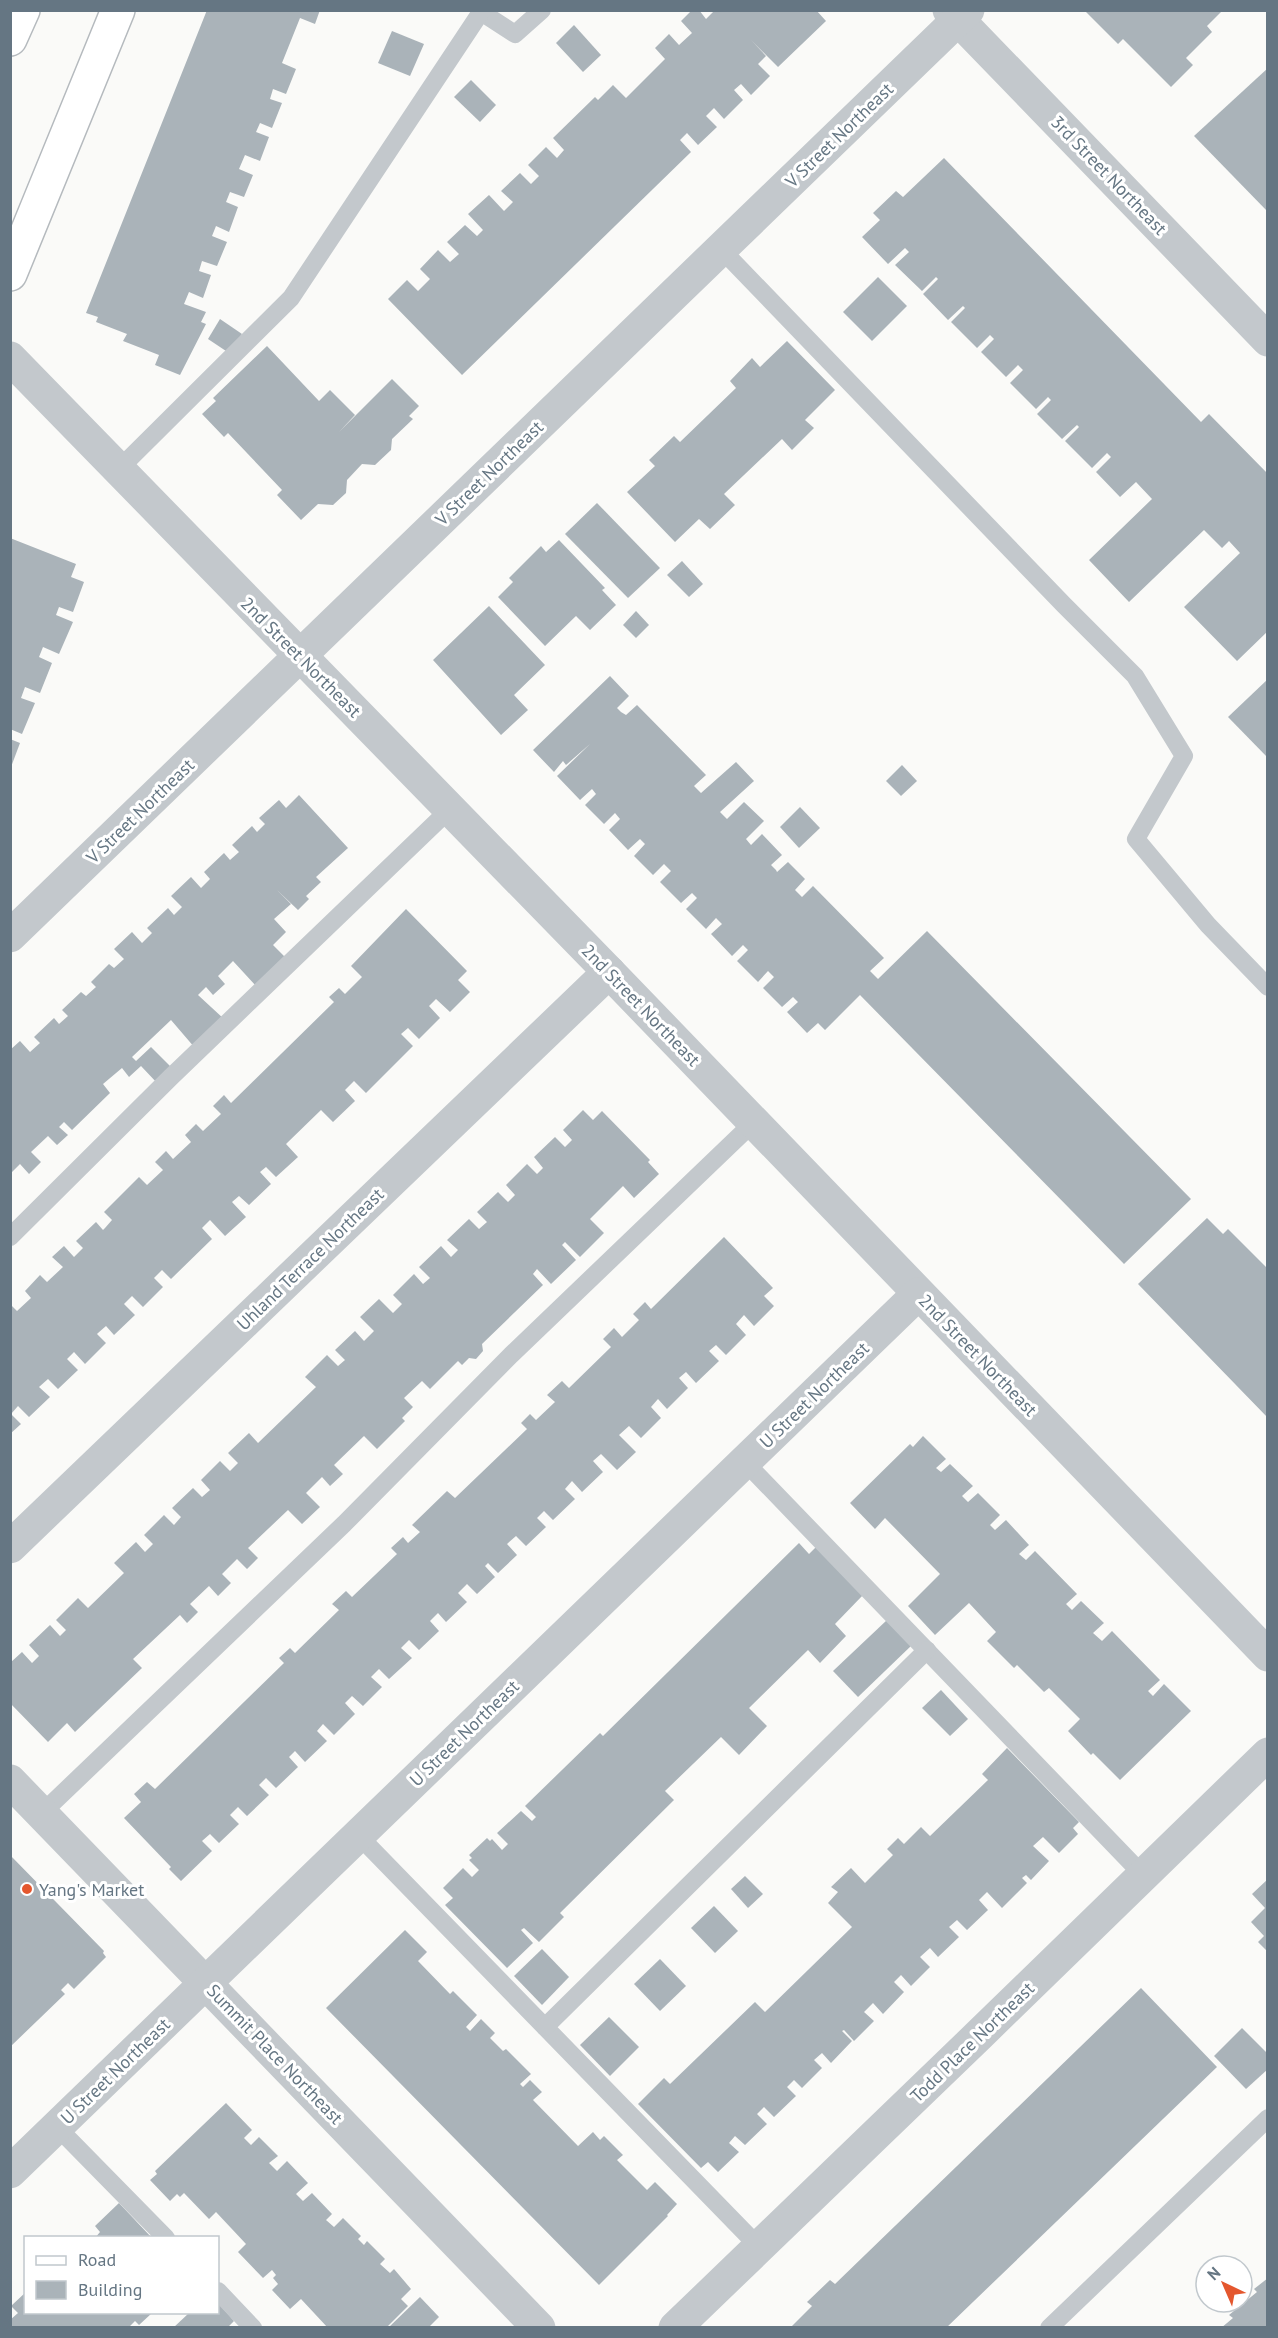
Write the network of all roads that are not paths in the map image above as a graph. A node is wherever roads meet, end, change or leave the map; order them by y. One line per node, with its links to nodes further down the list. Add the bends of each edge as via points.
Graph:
1 (22, 10): 6 (main road)
2 (118, 10): 8 (main road)
3 (542, 10): 4 (lane, via 515,34)
4 (480, 11): 11 (lane, via 291,298)
5 (959, 14): 7 (street, V Street Northeast); 9 (street, 3rd Street Northeast)
6 (10, 39)
7 (721, 249): 12 (street, V Street Northeast); 16 (lane, via 1135,676 1184,756 1136,839 1208,925)
8 (10, 274)
9 (1268, 340)
10 (10, 358): 11 (street, 2nd Street Northeast)
11 (118, 470): 12 (street, 2nd Street Northeast)
12 (299, 657): 13 (street, 2nd Street Northeast); 14 (street, V Street Northeast)
13 (450, 809): 15 (street, 2nd Street Northeast); 18 (lane)
14 (10, 936)
15 (609, 972): 17 (street, 2nd Street Northeast); 21 (street, Uhland Terrace Northeast)
16 (1268, 987)
17 (754, 1122): 19 (street, 2nd Street Northeast); 26 (lane)
18 (10, 1237)
19 (918, 1294): 20 (street, U Street Northeast); 23 (street, 2nd Street Northeast)
20 (745, 1462): 22 (lane); 27 (street, U Street Northeast)
21 (10, 1547)
22 (927, 1650): 28 (lane); 30 (lane)
23 (1268, 1655)
24 (1268, 1754): 28 (street, Todd Place Northeast)
25 (10, 1781): 26 (street, Summit Place Northeast)
26 (42, 1813): 29 (street, Summit Place Northeast)
27 (359, 1836): 29 (street, U Street Northeast); 30 (lane)
28 (1143, 1875): 35 (street, Todd Place Northeast)
29 (206, 1984): 32 (street, U Street Northeast); 38 (street, Summit Place Northeast)
30 (545, 2027): 35 (lane)
31 (1268, 2118): 40 (lane)
32 (57, 2127): 33 (street, U Street Northeast); 34 (lane)
33 (10, 2172)
34 (164, 2236)
35 (759, 2247): 39 (street, Todd Place Northeast)
36 (219, 2292): 37 (lane)
37 (253, 2328)
38 (539, 2328)
39 (675, 2328)
40 (1049, 2328)

